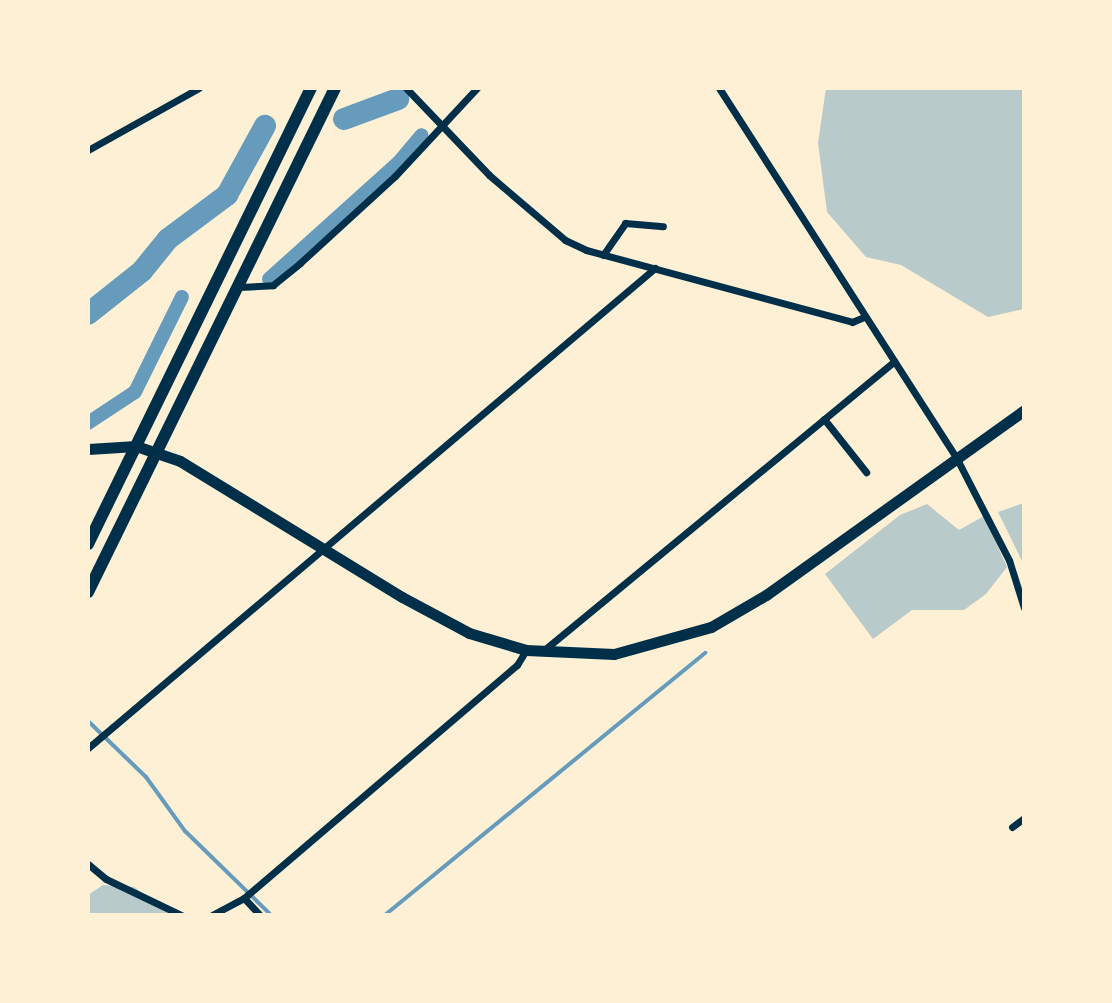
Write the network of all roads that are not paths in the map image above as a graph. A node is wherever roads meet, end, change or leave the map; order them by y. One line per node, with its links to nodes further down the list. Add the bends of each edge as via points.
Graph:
1 (199, 88): 8 (street)
2 (311, 88): 17 (highway)
3 (335, 88): 12 (highway)
4 (406, 88): 7 (street)
5 (477, 88): 7 (street)
6 (719, 88): 13 (street)
7 (443, 128): 10 (street, via 565,240); 12 (street, via 273,285)
8 (88, 150)
9 (663, 226): 10 (street, via 625,223)
10 (603, 255): 11 (street)
11 (655, 268): 13 (street, via 852,322); 23 (street)
12 (239, 287): 19 (highway)
13 (864, 317): 14 (street)
14 (894, 361): 16 (street); 20 (street)
15 (1024, 410): 20 (main road)
16 (824, 419): 21 (street); 29 (street)
17 (136, 446): 18 (main road); 19 (main road); 22 (highway)
18 (88, 449)
19 (159, 451): 23 (main road); 26 (highway)
20 (957, 459): 24 (street); 29 (main road, via 766,595 711,627 614,654)
21 (866, 472)
22 (88, 544)
23 (327, 549): 28 (main road, via 434,616); 30 (street)
24 (1012, 569): 25 (street); 27 (street)
25 (1024, 572)
26 (88, 592)
27 (1024, 608)
28 (526, 650): 29 (main road); 34 (street, via 517,665)
29 (543, 652)
30 (88, 748)
31 (1024, 818): 32 (street)
32 (1012, 827)
33 (88, 864): 35 (street, via 106,879)
34 (245, 897): 36 (street); 37 (street)
35 (181, 915)
36 (212, 915)
37 (260, 915)

